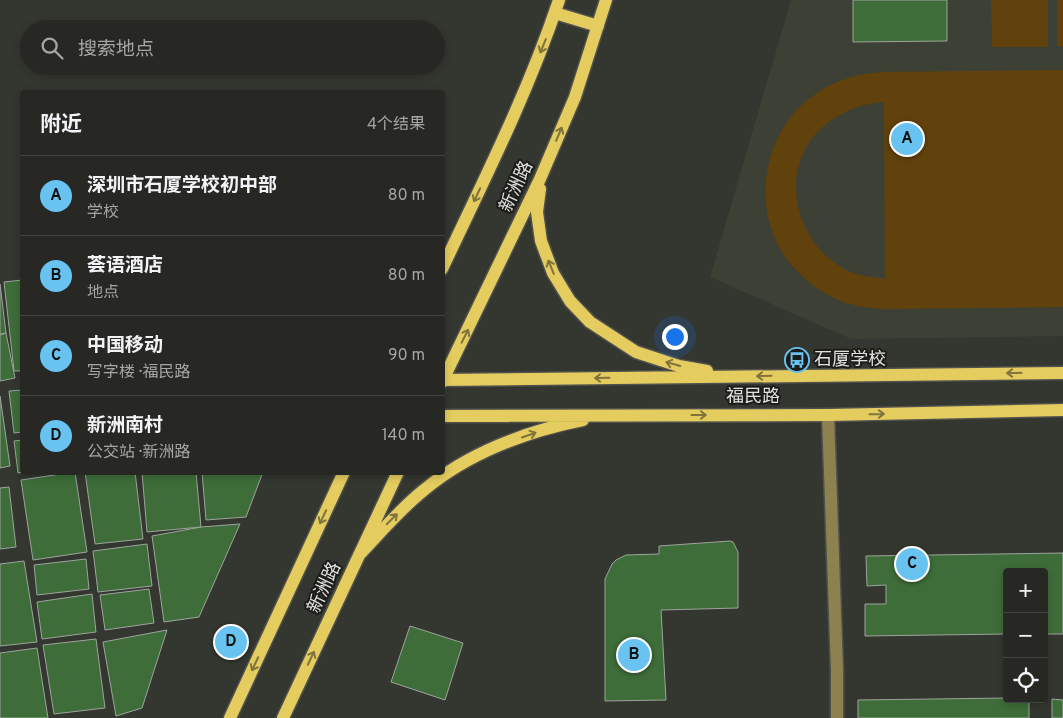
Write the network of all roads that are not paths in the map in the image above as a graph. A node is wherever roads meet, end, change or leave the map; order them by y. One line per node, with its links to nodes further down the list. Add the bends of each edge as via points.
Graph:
1 (559, 0): 3 (main road, 新洲路)
2 (606, 0): 4 (main road, 新洲路)
3 (555, 13): 4 (main road); 6 (main road, 新洲路, one-way to 6, via 522,99)
4 (598, 26): 5 (main road, 新洲路, one-way to 4, via 575,97)
5 (540, 179): 8 (main road, 新洲路, one-way to 5); 9 (main road, one-way to 5, via 679,366 636,352 590,322 570,301 557,280 541,241 537,212)
6 (445, 263)
7 (1063, 373): 9 (main road, 福民路, one-way to 9)
8 (445, 377)
9 (738, 377): 10 (main road, 福民路, one-way to 10)
10 (445, 381)
11 (1063, 410): 13 (main road, 福民路, one-way to 11)
12 (615, 414): 13 (main road, 福民路, one-way to 13); 14 (main road, 福民路); 18 (main road, one-way to 12, via 507,443 554,426)
13 (828, 415): 22 (street)
14 (445, 416)
15 (343, 475): 20 (main road, 新洲路, one-way to 20)
16 (397, 475): 19 (main road, 新洲路)
17 (444, 475): 19 (main road, one-way to 17, via 424,489)
18 (445, 475)
19 (359, 555): 21 (main road, 新洲路, one-way to 19)
20 (230, 718)
21 (283, 718)
22 (838, 718)

